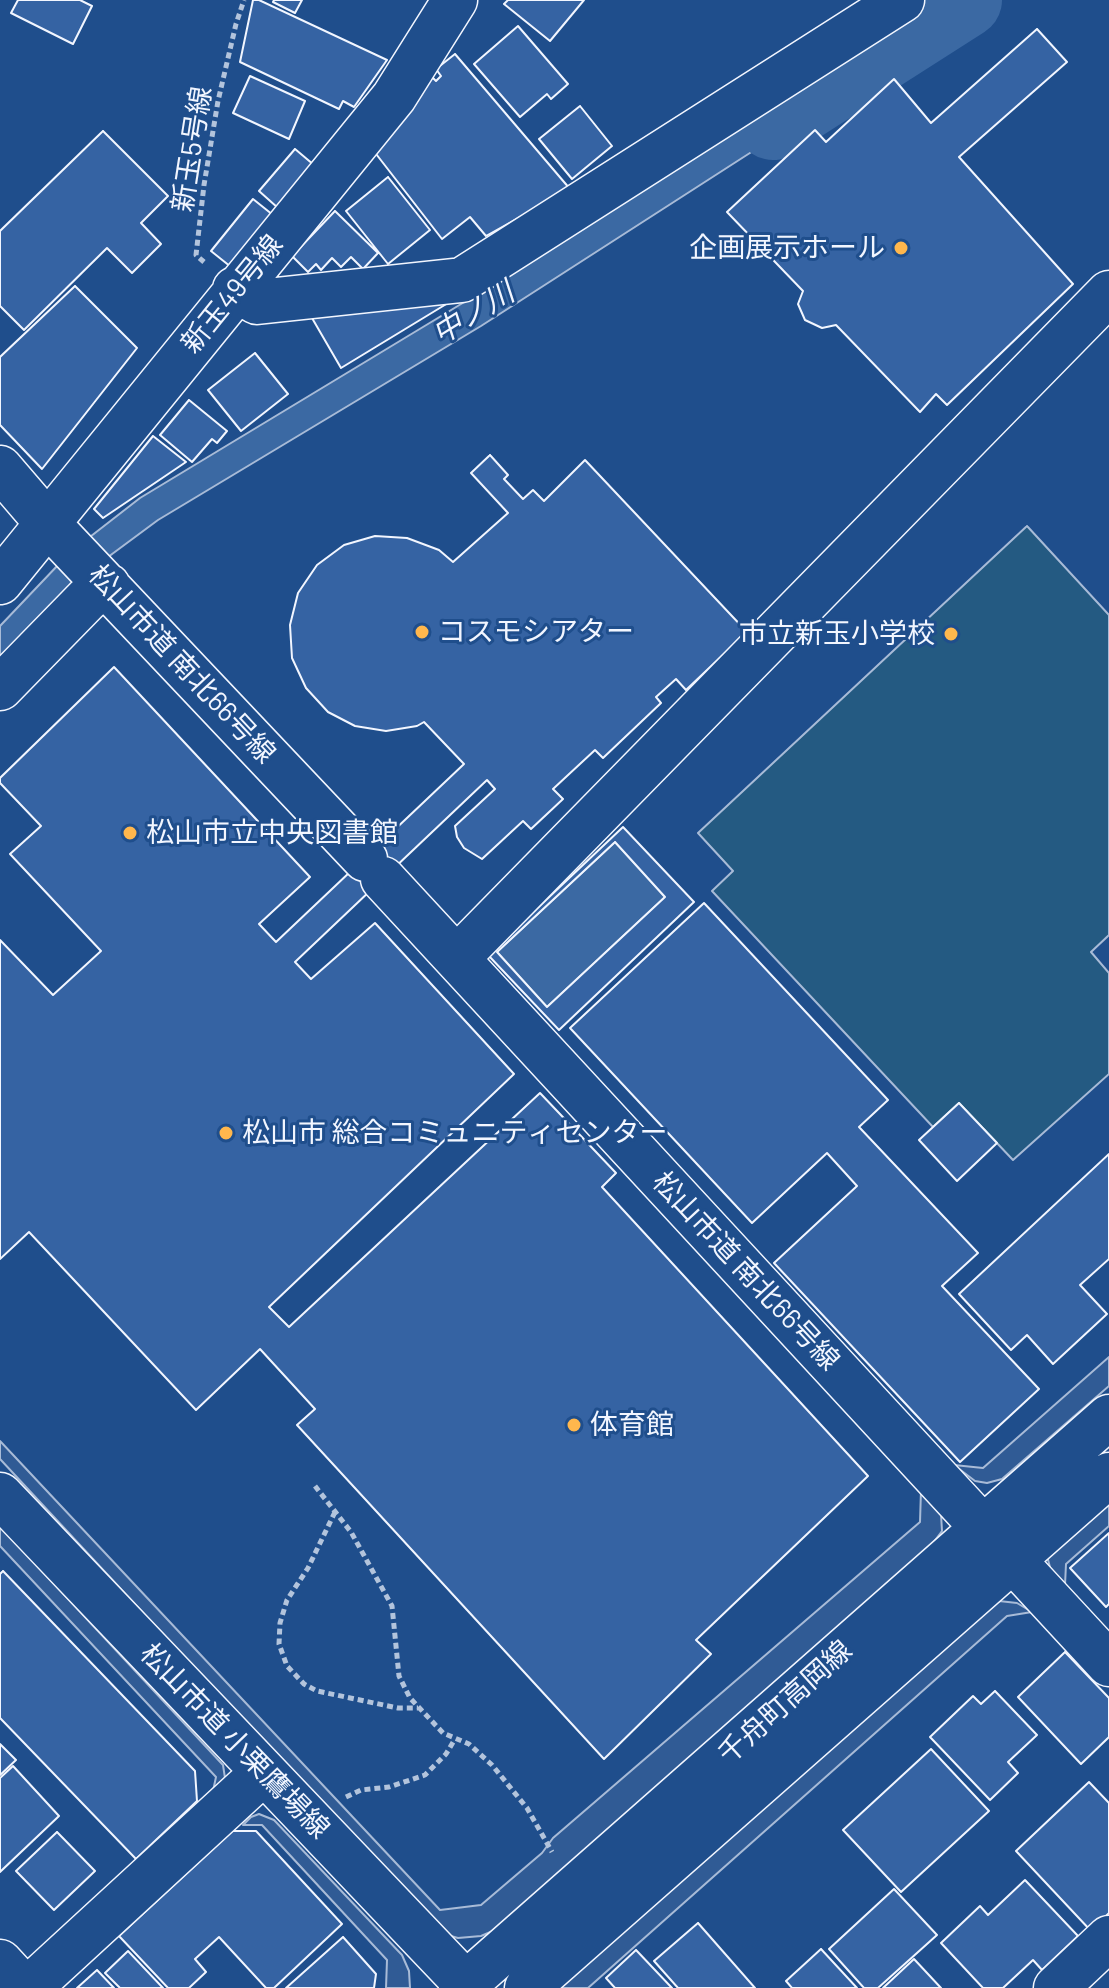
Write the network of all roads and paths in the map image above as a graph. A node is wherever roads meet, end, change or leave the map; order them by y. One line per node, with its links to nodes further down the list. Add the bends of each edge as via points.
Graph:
1 (244, 0): 4 (path, 新玉5号線, via 218,101 196,255)
2 (455, 0): 4 (street, 新玉49号線, via 394,97)
3 (902, 0): 4 (street, via 462,280 257,302)
4 (235, 289): 7 (street, 新玉49号線)
5 (1109, 293): 10 (street)
6 (0, 468): 7 (street, 松山市道 南北66号線)
7 (81, 558): 8 (street, 新玉49号線); 9 (street, via 88,598); 10 (street, 松山市道 南北66号線)
8 (0, 582)
9 (0, 688)
10 (457, 958): 16 (street, 松山市道 南北66号線)
11 (1109, 1417): 16 (street, 千舟町高岡線)
12 (1109, 1475): 17 (street, 千舟町高岡線)
13 (315, 1486): 15 (path)
14 (0, 1495): 21 (street, 松山市道 小栗鷹場線)
15 (335, 1512): 19 (path, via 392,1606 399,1676); 19 (path, via 287,1600 279,1644 287,1666 317,1691)
16 (982, 1527): 17 (street, 松山市道 南北66号線); 26 (street, 千舟町高岡線)
17 (1011, 1560): 18 (street, 松山市道 南北66号線); 28 (street, 千舟町高岡線)
18 (1109, 1664)
19 (419, 1708): 20 (path)
20 (455, 1739): 22 (path, via 425,1775 361,1790); 23 (path, via 492,1765 527,1808)
21 (264, 1772): 26 (street, 松山市道 小栗鷹場線); 27 (street)
22 (338, 1802)
23 (557, 1860)
24 (1109, 1938): 29 (street)
25 (0, 1962): 27 (street)
26 (466, 1987)
27 (26, 1988)
28 (527, 1988)
29 (1056, 1988)

